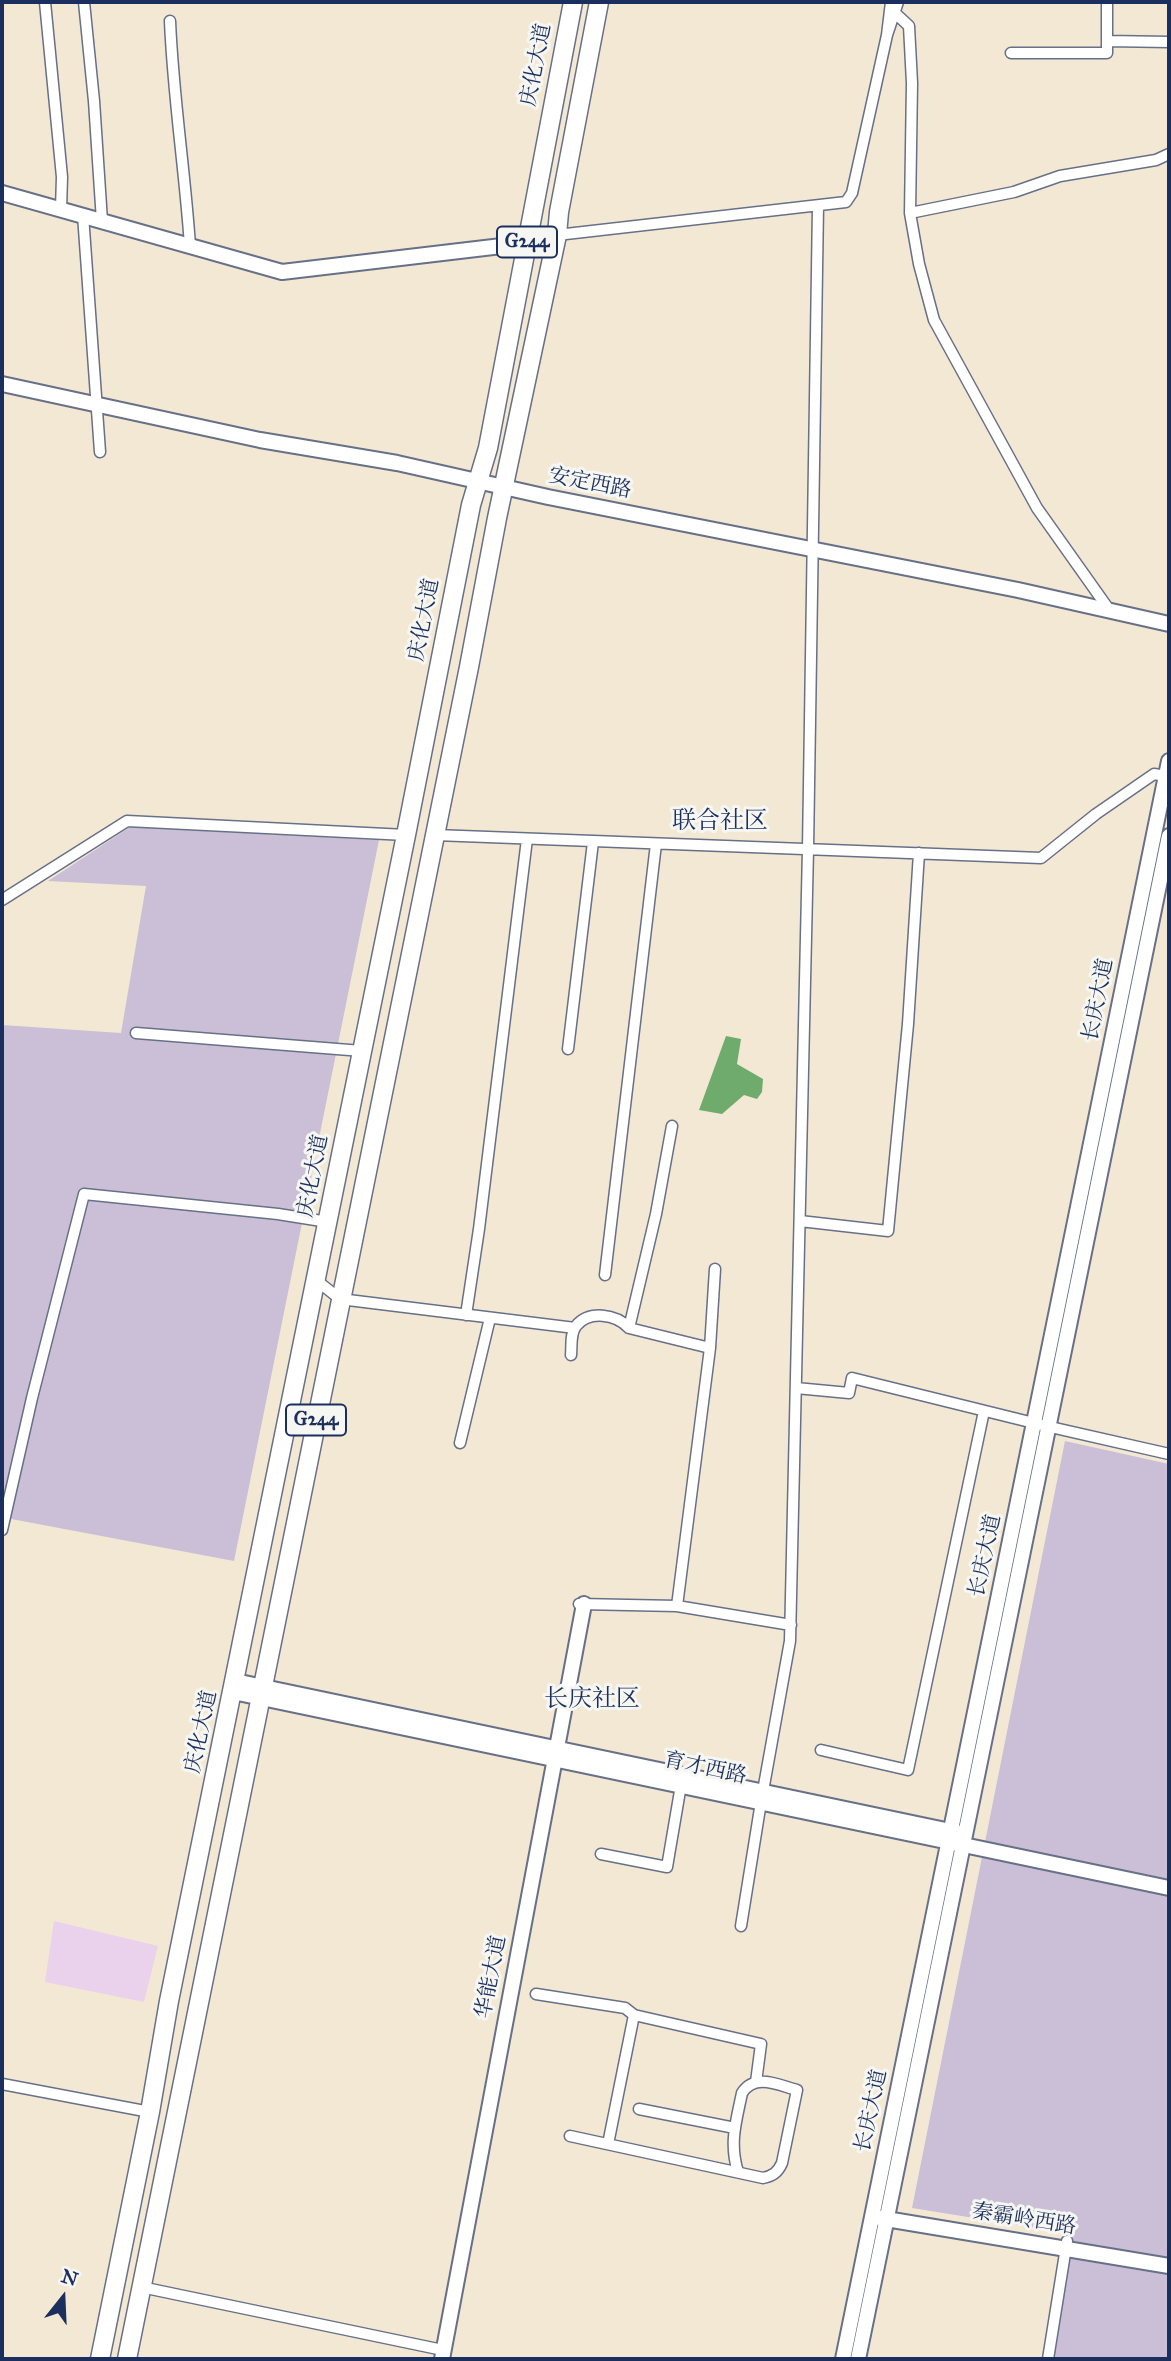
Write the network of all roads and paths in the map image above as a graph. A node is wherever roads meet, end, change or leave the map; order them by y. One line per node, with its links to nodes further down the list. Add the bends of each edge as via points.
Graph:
1 (45, 2): 17 (street)
2 (84, 2): 20 (street)
3 (573, 2): 22 (highway, 庆化大道 / G244)
4 (599, 2): 21 (highway, G244)
5 (891, 2): 10 (street)
6 (898, 2): 8 (street)
7 (1107, 2): 11 (street)
8 (895, 13): 10 (street); 18 (street, via 909,26)
9 (170, 20): 23 (street)
10 (887, 35): 16 (street, via 852,193 846,202)
11 (1107, 41): 12 (street); 13 (street, via 1107,53)
12 (1169, 42)
13 (1011, 53)
14 (1169, 154): 18 (street)
15 (2, 192): 17 (main road)
16 (818, 206): 21 (street); 30 (street)
17 (61, 209): 19 (main road)
18 (910, 213): 31 (street, via 934,320 1037,508)
19 (83, 215): 20 (main road); 26 (street)
20 (102, 221): 23 (main road)
21 (557, 235): 29 (highway, G244)
22 (527, 243): 23 (main road, via 282,272); 28 (highway, 庆化大道 / G244)
23 (190, 246)
24 (2, 377): 26 (main road, 安定西路)
25 (2, 384): 26 (main road, 安定西路)
26 (97, 401): 27 (street); 28 (main road, 安定西路, via 260,440)
27 (100, 452)
28 (479, 478): 29 (main road, 安定西路); 35 (highway, 庆化大道 / G244)
29 (505, 484): 30 (main road, 安定西路); 36 (highway, G244)
30 (814, 546): 31 (main road, 安定西路); 41 (street)
31 (1107, 606): 32 (main road, 安定西路); 33 (main road, 安定西路)
32 (1169, 617)
33 (1169, 624)
34 (1168, 769): 42 (street, via 1096,814 1041,858); 62 (main road, 长庆大道)
35 (406, 835): 43 (street, via 127,821); 46 (highway, 庆化大道 / G244)
36 (435, 835): 38 (street); 53 (highway, G244)
37 (1169, 836): 63 (main road, 长庆大道)
38 (527, 839): 39 (street); 54 (street)
39 (593, 842): 40 (street); 45 (street)
40 (656, 844): 41 (street); 51 (street)
41 (808, 849): 42 (street); 48 (street)
42 (919, 853): 48 (street, via 888,1231)
43 (2, 900)
44 (136, 1033): 46 (street)
45 (568, 1049)
46 (362, 1051): 49 (highway, 庆化大道 / G244)
47 (672, 1126): 57 (street)
48 (800, 1221): 60 (street)
49 (328, 1223): 52 (highway, 庆化大道 / G244); 66 (street, via 84,1194)
50 (715, 1269): 58 (street)
51 (605, 1275)
52 (316, 1280): 53 (street); 70 (highway, 庆化大道 / G244)
53 (340, 1299): 54 (street); 71 (highway, G244)
54 (466, 1315): 55 (street)
55 (490, 1318): 56 (street); 64 (street)
56 (575, 1328): 57 (street, via 599,1316 621,1320); 59 (street)
57 (629, 1328): 58 (street)
58 (710, 1348): 68 (street)
59 (572, 1355)
60 (796, 1388): 61 (street, via 849,1393 852,1378); 69 (street)
61 (984, 1411): 62 (street); 72 (street, via 908,1770)
62 (1034, 1423): 63 (street); 76 (main road, 长庆大道)
63 (1049, 1427): 65 (street); 77 (main road, 长庆大道)
64 (460, 1443)
65 (1169, 1454)
66 (2, 1530)
67 (581, 1604): 68 (street); 73 (main road, 华能大道)
68 (677, 1606): 69 (street)
69 (791, 1625): 75 (street)
70 (234, 1686): 71 (main road, 育才西路); 87 (highway, 庆化大道 / G244)
71 (262, 1692): 73 (main road, 育才西路); 96 (highway, G244)
72 (821, 1750)
73 (553, 1753): 74 (main road, 育才西路); 75 (main road, 育才西路); 97 (main road, 华能大道)
74 (681, 1785): 75 (main road, 育才西路); 78 (street, via 667,1867)
75 (762, 1797): 76 (main road, 育才西路); 81 (street)
76 (950, 1836): 77 (main road, 育才西路); 92 (main road, 长庆大道)
77 (965, 1839): 79 (main road, 育才西路); 80 (main road, 育才西路); 92 (main road, 长庆大道)
78 (601, 1854)
79 (1169, 1879)
80 (1169, 1888)
81 (741, 1926)
82 (536, 1994): 83 (street, via 625,2008)
83 (634, 2015): 84 (street, via 761,2043); 90 (street)
84 (756, 2082): 88 (street, via 742,2093); 91 (street, via 797,2090 782,2163 769,2177)
85 (2, 2084): 87 (street)
86 (639, 2109): 88 (street)
87 (150, 2112): 98 (highway, 庆化大道 / G244)
88 (735, 2128): 91 (street, via 732,2156)
89 (570, 2136): 90 (street)
90 (608, 2144): 91 (street)
91 (737, 2172)
92 (880, 2215): 93 (main road, 秦霸岭西路); 100 (main road, 长庆大道); 101 (main road, 长庆大道)
93 (1067, 2245): 94 (main road, 秦霸岭西路); 95 (main road, 秦霸岭西路); 102 (street)
94 (1169, 2260)
95 (1169, 2266)
96 (141, 2287): 97 (street); 99 (highway, G244)
97 (439, 2356)
98 (100, 2359)
99 (127, 2359)
100 (843, 2359)
101 (858, 2359)
102 (1048, 2359)

